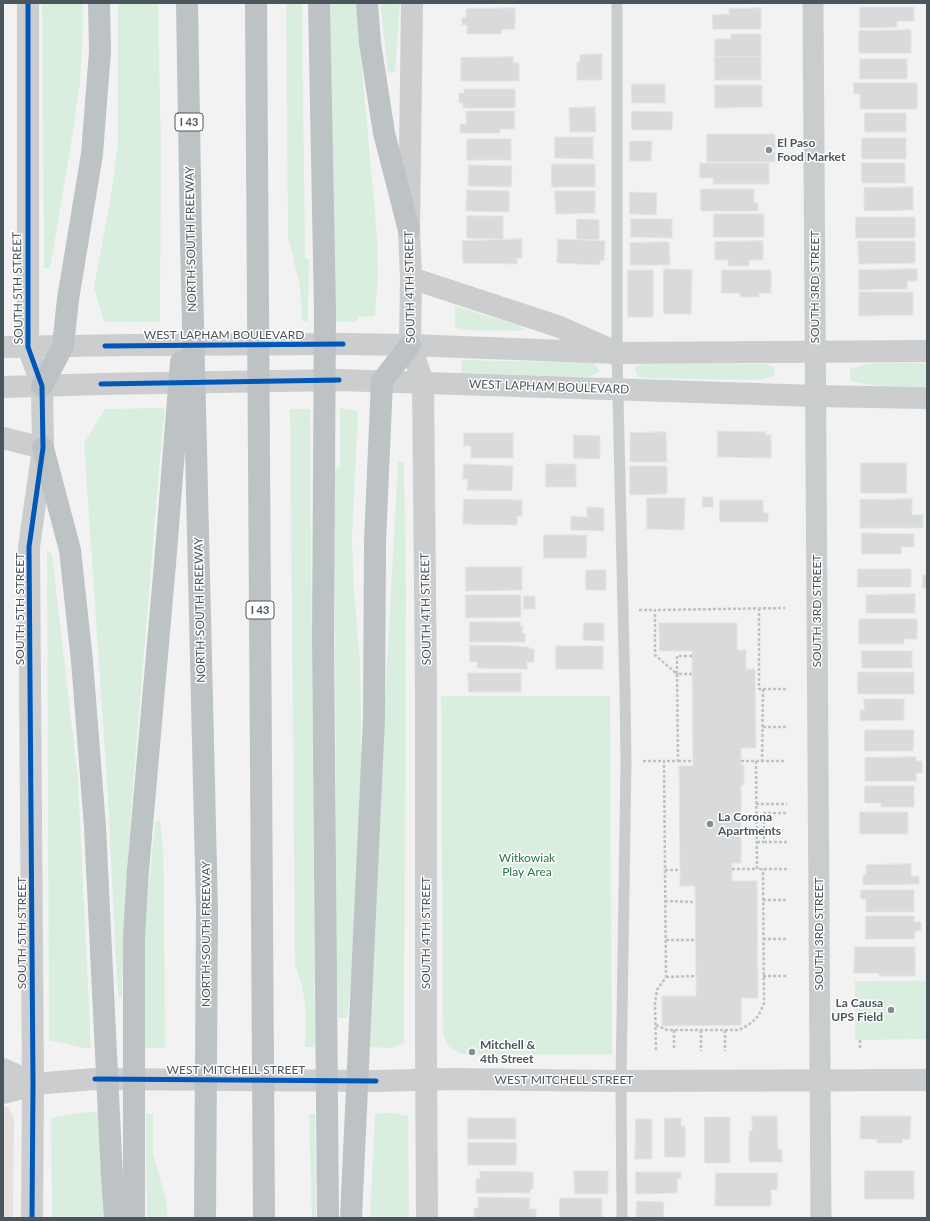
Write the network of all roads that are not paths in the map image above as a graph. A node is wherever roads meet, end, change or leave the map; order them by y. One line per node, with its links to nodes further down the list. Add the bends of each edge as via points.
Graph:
1 (28, 3): 16 (street, SOUTH 5TH STREET)
2 (99, 3): 14 (highway, via 100,51 92,154 68,299)
3 (187, 3): 11 (highway, NORTH-SOUTH FREEWAY / I 43)
4 (256, 3): 40 (highway, I 43)
5 (319, 3): 41 (highway, via 325,311 323,637)
6 (367, 3): 10 (highway, via 370,43 384,134)
7 (412, 3): 10 (street, SOUTH 4TH STREET)
8 (617, 3): 19 (lane)
9 (813, 3): 18 (street, SOUTH 3RD STREET)
10 (409, 230): 12 (street, SOUTH 4TH STREET)
11 (190, 241): 38 (highway, via 134,936); 39 (highway, NORTH-SOUTH FREEWAY / I 43, via 207,910)
12 (411, 278): 13 (street, SOUTH 4TH STREET); 19 (street, via 560,327)
13 (410, 345): 14 (street, WEST LAPHAM BOULEVARD); 19 (street, WEST LAPHAM BOULEVARD); 20 (highway); 21 (street, SOUTH 4TH STREET)
14 (63, 346): 16 (street, WEST LAPHAM BOULEVARD); 22 (highway)
15 (3, 347): 16 (street, WEST LAPHAM BOULEVARD)
16 (28, 347): 22 (street, SOUTH 5TH STREET)
17 (927, 351): 18 (street, WEST LAPHAM BOULEVARD)
18 (815, 352): 19 (street, WEST LAPHAM BOULEVARD); 25 (street, SOUTH 3RD STREET)
19 (617, 353): 24 (lane)
20 (382, 381): 21 (street, WEST LAPHAM BOULEVARD); 22 (street, WEST LAPHAM BOULEVARD); 42 (highway, via 375,542 374,718)
21 (423, 382): 24 (street, WEST LAPHAM BOULEVARD); 30 (street, SOUTH 4TH STREET)
22 (42, 386): 23 (street, WEST LAPHAM BOULEVARD); 28 (street, SOUTH 5TH STREET)
23 (3, 387)
24 (618, 389): 25 (street, WEST LAPHAM BOULEVARD); 33 (lane, via 626,761)
25 (815, 396): 26 (street, WEST LAPHAM BOULEVARD); 31 (street, SOUTH 3RD STREET)
26 (927, 398)
27 (3, 438): 28 (street)
28 (43, 448): 34 (street, SOUTH 5TH STREET, via 29,547); 37 (highway, via 70,550 82,661 95,828)
29 (3, 1069): 34 (street)
30 (426, 1080): 33 (street, WEST MITCHELL STREET); 34 (street, WEST MITCHELL STREET, via 95,1079); 43 (street, SOUTH 4TH STREET)
31 (820, 1080): 32 (street, WEST MITCHELL STREET); 33 (street, WEST MITCHELL STREET); 45 (street, SOUTH 3RD STREET)
32 (927, 1080)
33 (621, 1081): 44 (lane)
34 (33, 1084): 35 (street, WEST MITCHELL STREET); 36 (street, SOUTH 5TH STREET)
35 (3, 1094)
36 (32, 1218)
37 (115, 1218)
38 (134, 1218)
39 (205, 1218)
40 (264, 1218)
41 (328, 1218)
42 (351, 1218)
43 (428, 1218)
44 (622, 1218)
45 (821, 1218)

